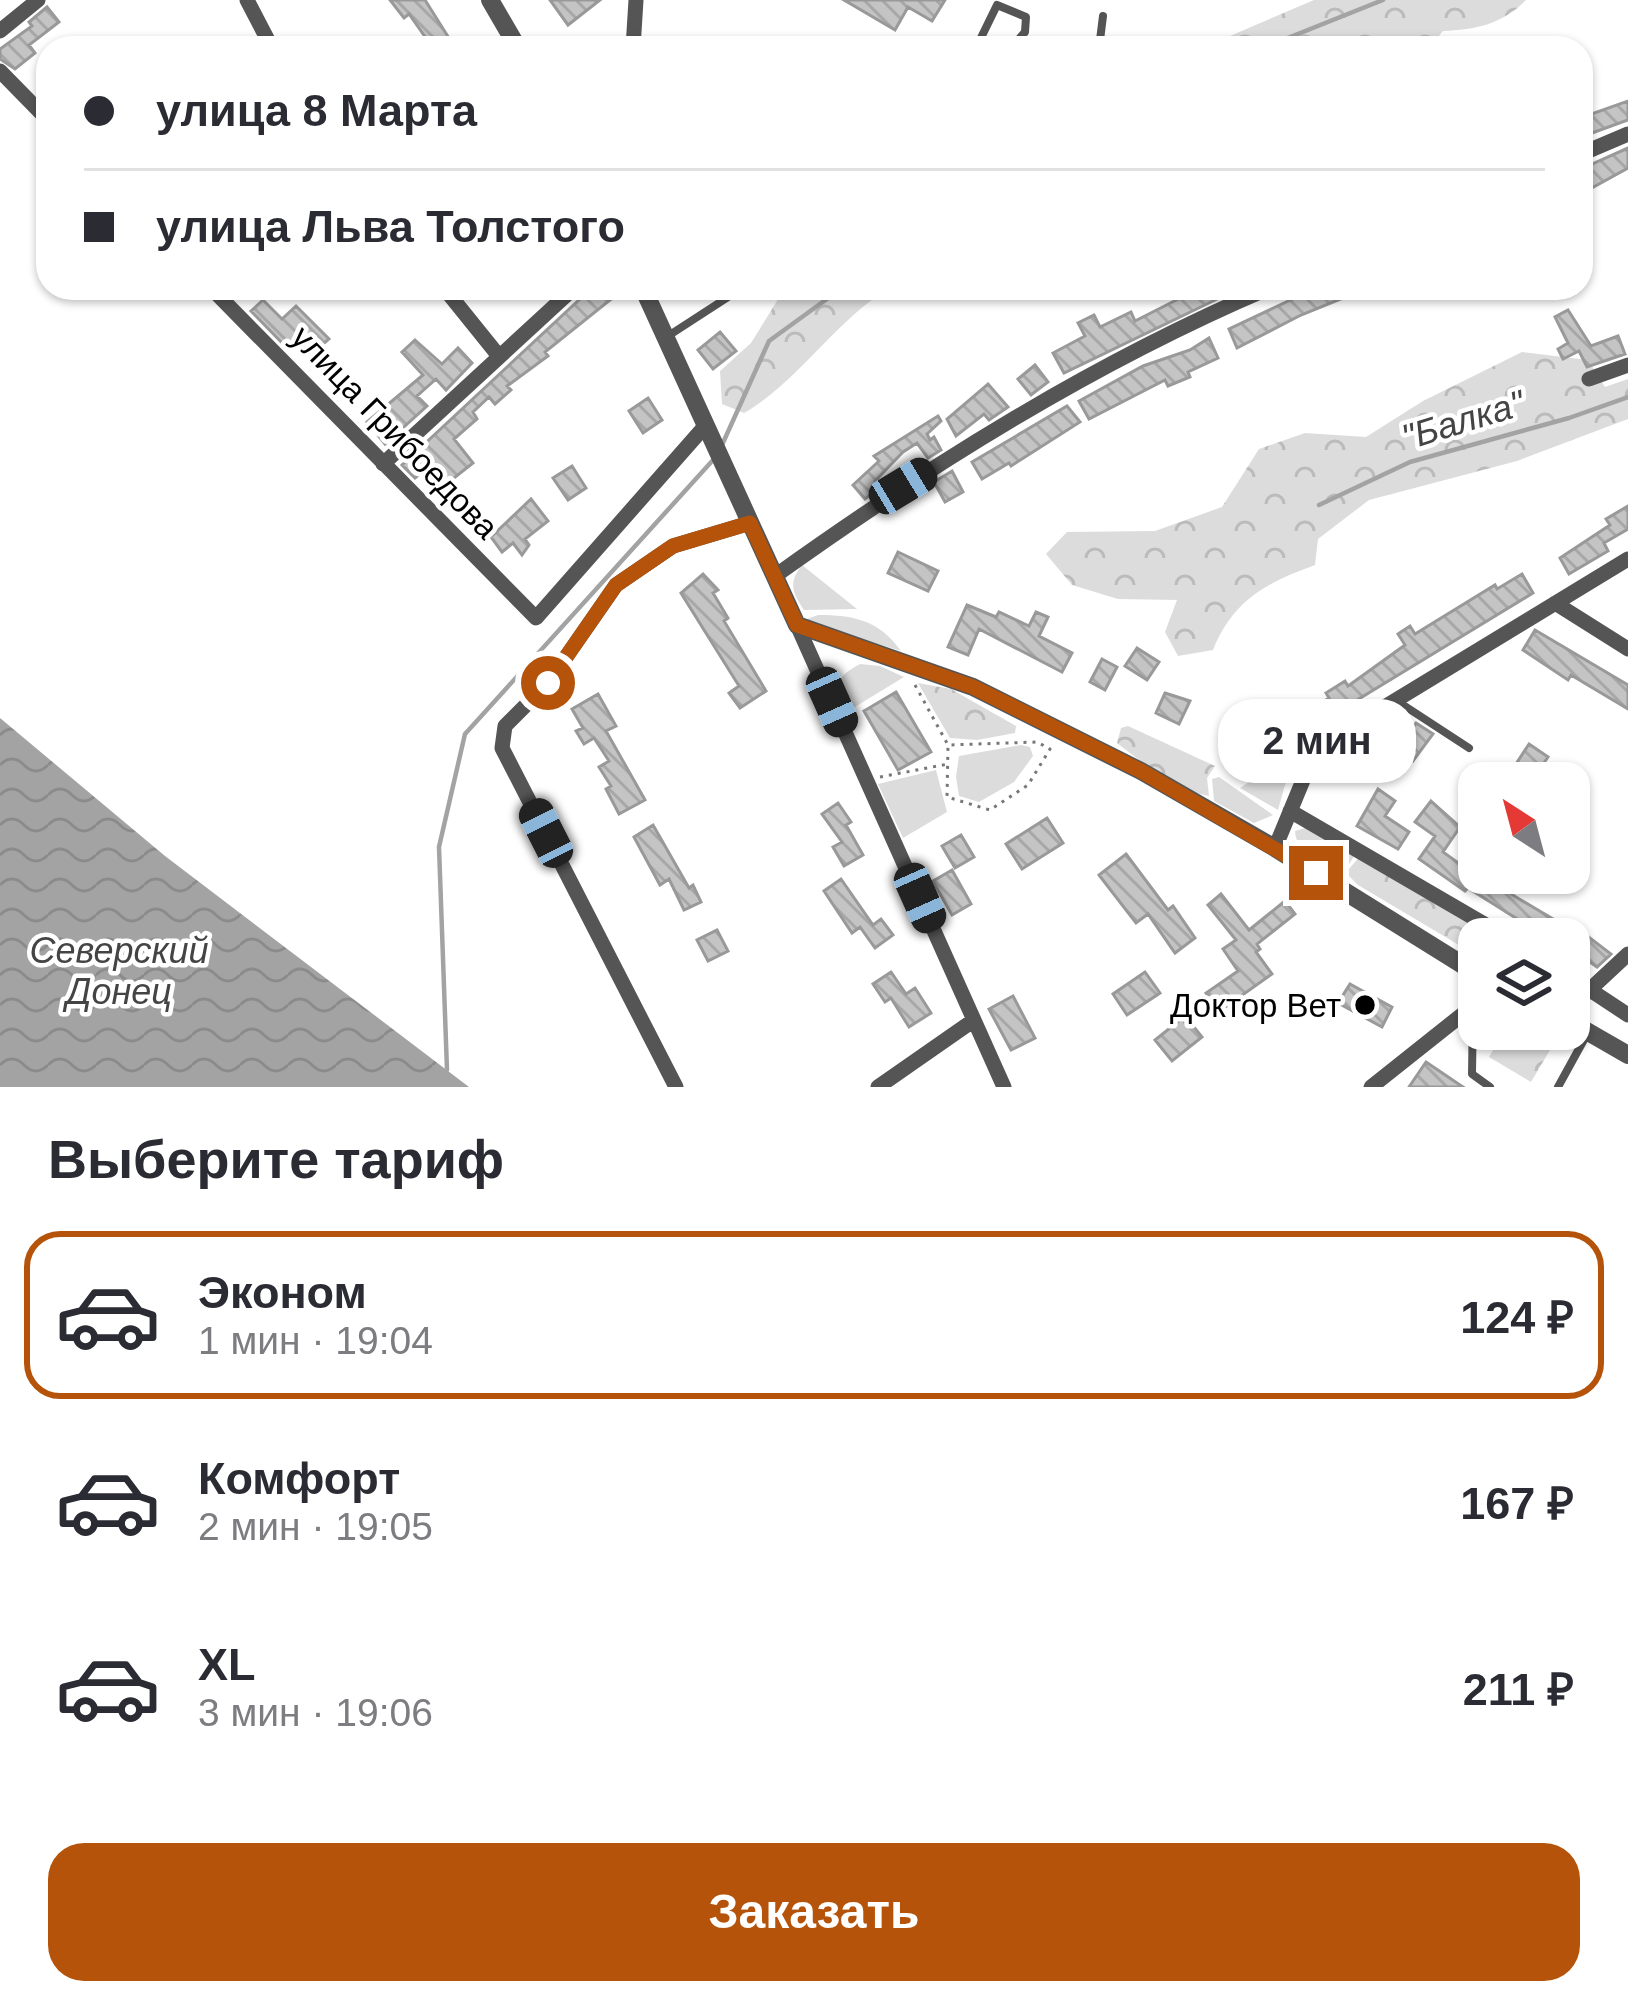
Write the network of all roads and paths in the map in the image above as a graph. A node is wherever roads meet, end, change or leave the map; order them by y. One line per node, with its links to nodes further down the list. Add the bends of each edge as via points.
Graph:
1 (38, 0): 6 (street)
2 (247, 0): 7 (street)
3 (490, 0): 8 (street)
4 (636, 0): 9 (street)
5 (1103, 16): 12 (lane)
6 (0, 31)
7 (266, 36)
8 (511, 36)
9 (634, 36)
10 (982, 36): 11 (lane, via 997,5 1026,17)
11 (1021, 36)
12 (1100, 36)
13 (0, 70): 14 (street)
14 (36, 108)
15 (1628, 134): 16 (street)
16 (1593, 149)
17 (224, 300): 28 (street, улица Грибоедова)
18 (454, 300): 24 (street)
19 (561, 300): 24 (street)
20 (649, 300): 23 (street)
21 (724, 300): 23 (lane)
22 (1241, 300): 31 (street, via 1057,394 903,486)
23 (666, 338): 27 (street)
24 (498, 356): 28 (street)
25 (1628, 364): 26 (street)
26 (1589, 379)
27 (706, 425): 28 (street, улица Грибоедова, via 536,618); 29 (street)
28 (383, 464)
29 (750, 523): 31 (street); 54 (street, via 673,546 616,585 548,683 506,727 502,748)
30 (1628, 560): 32 (street)
31 (775, 576): 33 (street)
32 (1556, 604): 34 (street); 36 (street)
33 (797, 625): 35 (street); 40 (street)
34 (1628, 649)
35 (903, 662): 37 (path); 42 (street, via 973,687)
36 (1396, 700): 38 (lane); 41 (street, via 1327,742)
37 (948, 745): 39 (path); 39 (path, via 1037,742 1050,749 1028,785 990,810 947,797)
38 (1469, 748)
39 (949, 763): 40 (path)
40 (866, 779): 49 (street)
41 (1290, 811): 42 (street); 43 (street)
42 (1275, 848): 45 (street)
43 (1474, 918)
44 (1628, 954): 46 (street)
45 (1458, 961)
46 (1590, 990): 47 (street)
47 (1628, 1015)
48 (1458, 1017): 57 (street)
49 (974, 1020): 55 (street); 56 (street)
50 (1590, 1032): 53 (street)
51 (1473, 1050): 58 (lane, via 1472,1074)
52 (1578, 1050): 59 (lane)
53 (1628, 1055)
54 (676, 1087)
55 (878, 1087)
56 (1004, 1087)
57 (1371, 1087)
58 (1491, 1087)
59 (1558, 1087)

